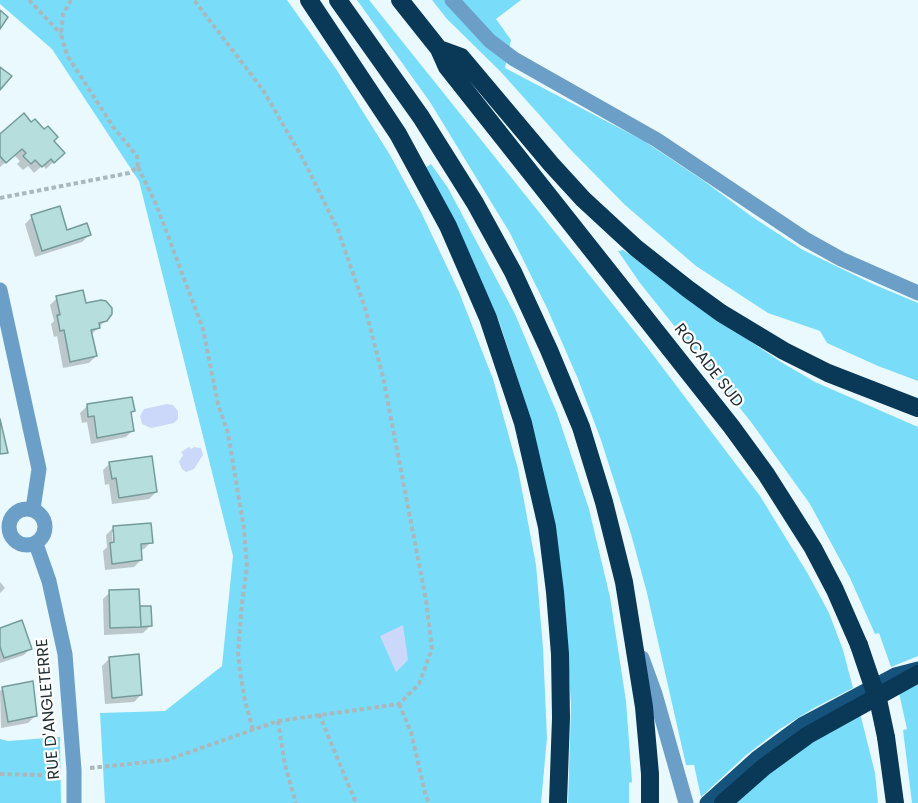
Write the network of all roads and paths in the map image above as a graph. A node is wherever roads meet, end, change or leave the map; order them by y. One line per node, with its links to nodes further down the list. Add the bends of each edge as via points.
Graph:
1 (29, 0): 8 (path)
2 (71, 0): 8 (path, via 63,14)
3 (194, 0): 21 (path, via 263,90 303,159 338,230 365,308 383,378 422,576 432,650 419,684)
4 (309, 0): 31 (highway, via 398,134 448,226 488,318 523,423 547,527 555,592 561,718)
5 (338, 0): 18 (highway, via 421,117 513,272 581,427 615,543)
6 (400, 0): 9 (highway, ROCADE SUD)
7 (452, 0): 13 (street, via 490,41 514,60 657,140 805,239)
8 (61, 34): 10 (path, via 67,55 137,156)
9 (439, 49): 14 (highway, via 461,57 584,199 688,290 784,351 828,373); 36 (highway, ROCADE SUD, bridge, via 447,68 731,426 813,548 859,645 879,704)
10 (138, 167): 11 (path, via 129,173); 24 (path, via 203,329 228,433 247,567 240,672)
11 (0, 198)
12 (0, 290): 15 (street, via 39,469)
13 (918, 293)
14 (918, 408)
15 (33, 509): 16 (street, via 16,512); 17 (street, via 42,517 46,529)
16 (5, 520): 17 (street, via 13,539 24,545)
17 (36, 544): 25 (street, RUE D'ANGLETERRE, via 49,580 65,654)
18 (633, 632): 32 (highway, via 644,707); 33 (street)
19 (918, 669): 34 (main road, via 895,675 803,724)
20 (918, 674): 35 (highway, via 808,735 764,766)
21 (399, 704): 22 (path); 30 (path, via 411,732)
22 (319, 714): 23 (path); 29 (path)
23 (278, 720): 24 (path); 28 (path)
24 (254, 729): 25 (path, via 167,760)
25 (74, 770): 26 (path, via 40,775); 27 (street, RUE D'ANGLETERRE)
26 (0, 774)
27 (74, 803)
28 (296, 803)
29 (356, 803)
30 (430, 803)
31 (558, 803)
32 (650, 803)
33 (686, 803)
34 (707, 803)
35 (723, 803)
36 (895, 803)

